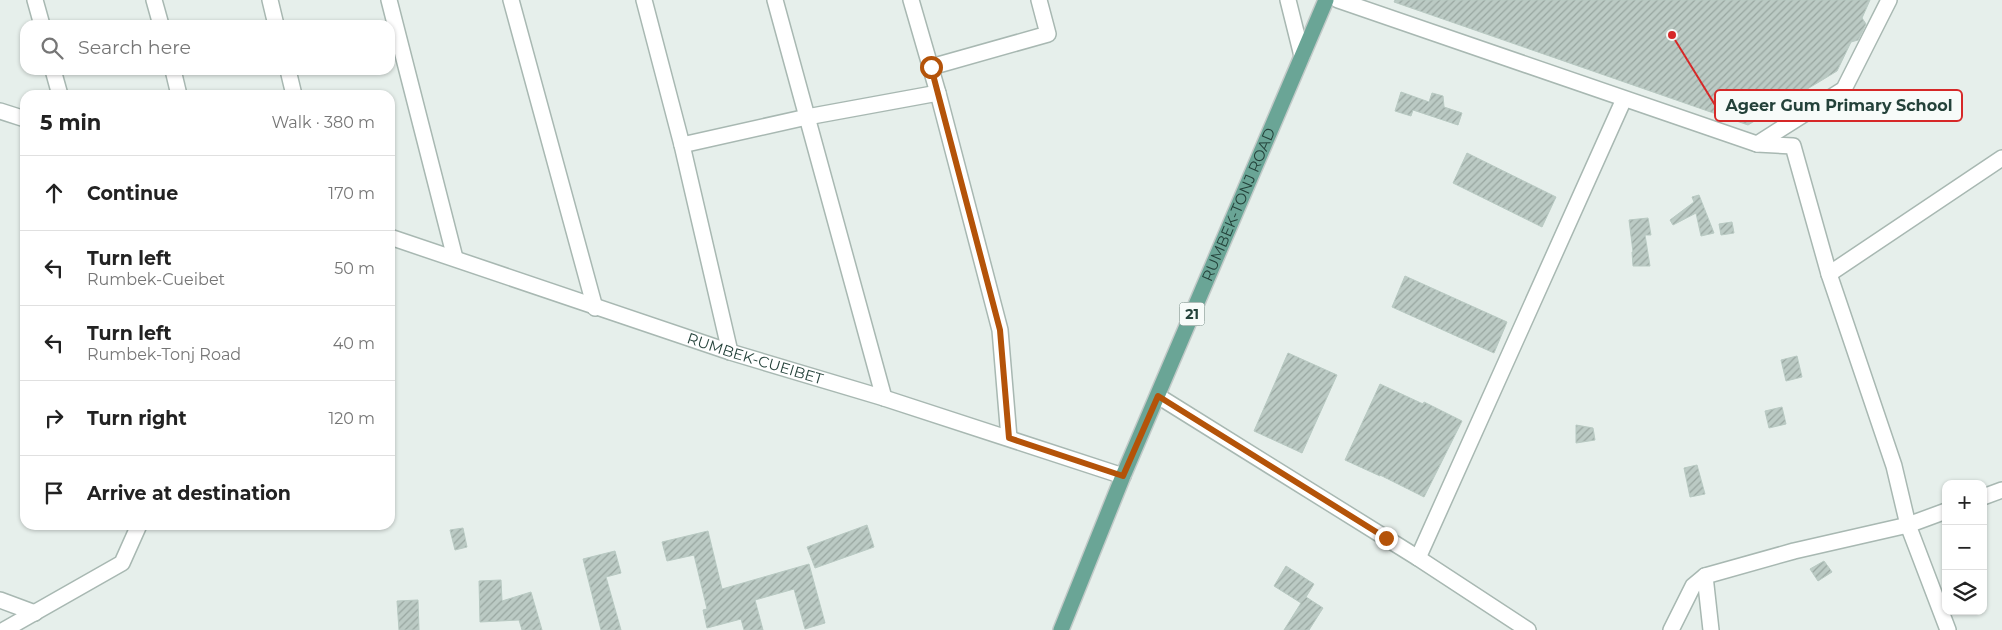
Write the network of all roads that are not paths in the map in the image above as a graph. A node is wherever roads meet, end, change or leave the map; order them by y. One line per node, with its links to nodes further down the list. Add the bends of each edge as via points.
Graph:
1 (35, 0): 14 (street)
2 (154, 0): 15 (street)
3 (270, 0): 16 (street)
4 (389, 0): 17 (street)
5 (511, 0): 38 (street)
6 (644, 0): 32 (street)
7 (775, 0): 31 (street)
8 (911, 0): 20 (street)
9 (1039, 0): 20 (street, via 1048,34)
10 (1288, 0): 19 (street)
11 (1326, 0): 19 (main road, RUMBEK-TONJ ROAD / 21)
12 (1338, 0): 28 (street)
13 (1889, 0): 33 (street, via 1844,89)
14 (41, 20)
15 (160, 20)
16 (275, 20)
17 (394, 20)
18 (395, 23): 36 (street)
19 (1302, 56): 40 (main road, RUMBEK-TONJ ROAD / 21)
20 (931, 67): 27 (street)
21 (54, 75): 24 (street)
22 (174, 75): 25 (street)
23 (289, 75): 26 (street)
24 (59, 90)
25 (178, 90)
26 (293, 90)
27 (938, 93): 31 (street); 42 (street, via 1000,330)
28 (1624, 99): 33 (street); 49 (street)
29 (0, 111): 30 (street)
30 (20, 117)
31 (807, 117): 32 (street); 41 (street)
32 (682, 144): 39 (street)
33 (1757, 144): 37 (street, via 1793,146)
34 (2002, 158): 37 (street)
35 (395, 239): 36 (street, RUMBEK-CUEIBET)
36 (455, 258): 38 (street, RUMBEK-CUEIBET)
37 (1829, 274): 47 (street, via 1894,466)
38 (595, 308): 39 (street, RUMBEK-CUEIBET)
39 (730, 352): 41 (street, RUMBEK-CUEIBET)
40 (1158, 396): 43 (main road, RUMBEK-TONJ ROAD / 21); 49 (street)
41 (884, 398): 42 (street, RUMBEK-CUEIBET)
42 (1009, 438): 43 (street, RUMBEK-CUEIBET)
43 (1123, 476): 54 (main road, RUMBEK-TONJ ROAD / 21)
44 (2002, 490): 45 (street)
45 (1987, 496)
46 (1942, 512): 47 (street)
47 (1908, 525): 50 (street, via 1794,551); 58 (street)
48 (137, 530): 52 (street, via 122,564)
49 (1418, 558): 55 (street)
50 (1705, 576): 56 (street, via 1693,586); 57 (street)
51 (0, 600): 52 (street)
52 (35, 612): 53 (street)
53 (4, 630)
54 (1062, 630)
55 (1528, 630)
56 (1671, 630)
57 (1711, 630)
58 (1948, 630)

